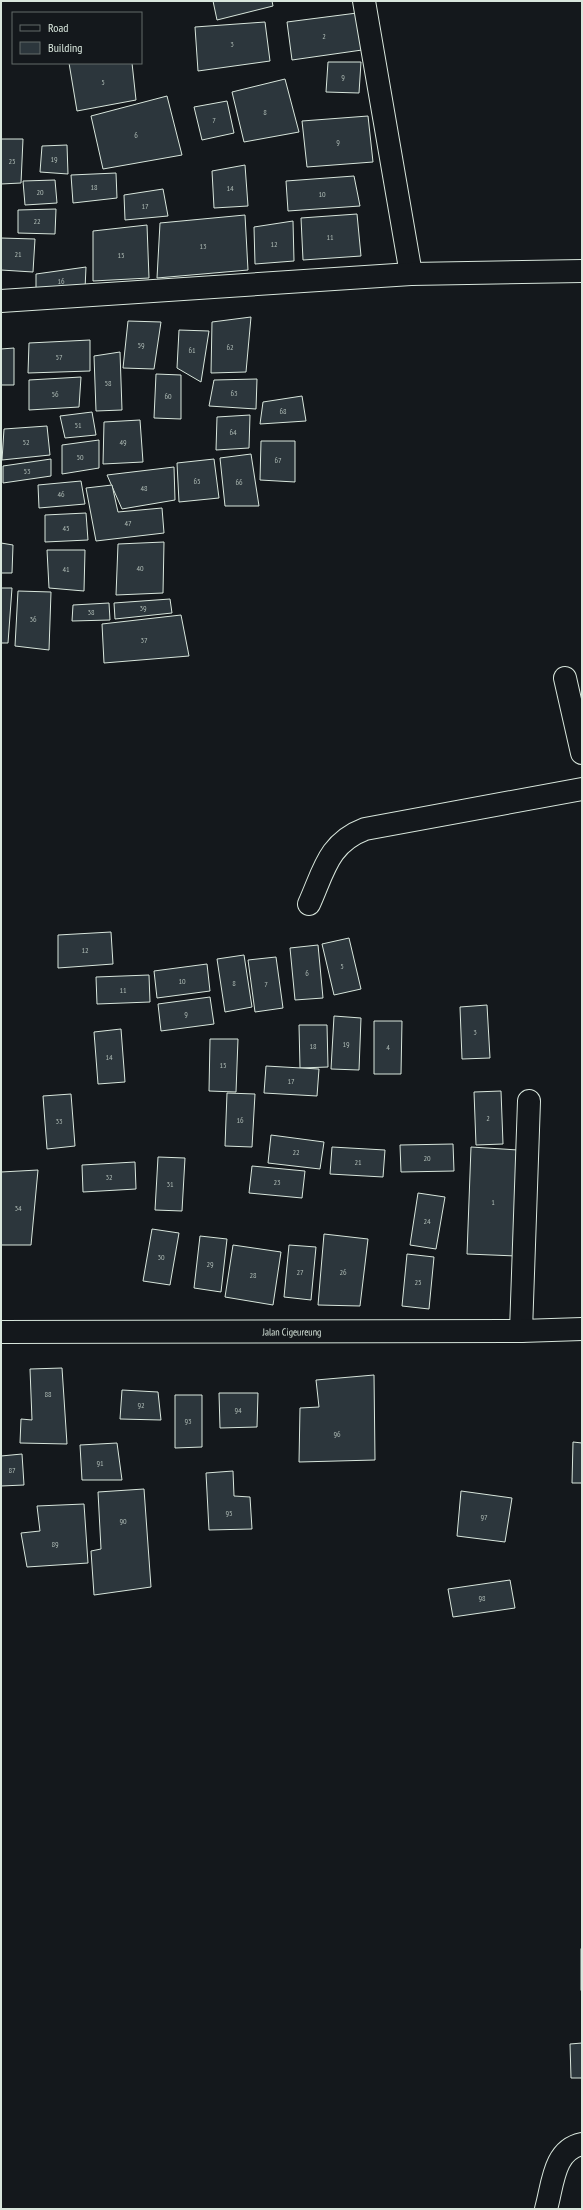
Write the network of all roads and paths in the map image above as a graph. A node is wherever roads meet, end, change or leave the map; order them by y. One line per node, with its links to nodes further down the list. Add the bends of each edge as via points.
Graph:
1 (364, 1): 3 (street)
2 (582, 272): 3 (street)
3 (411, 274): 4 (street)
4 (1, 301)
5 (564, 678): 6 (street)
6 (582, 753)
7 (582, 789): 8 (street, via 365,829 352,834 340,842 332,853)
8 (309, 904)
9 (529, 1101): 11 (street)
10 (582, 1329): 11 (street, Jalan Cigeureung)
11 (521, 1331): 12 (street, Jalan Cigeureung)
12 (1, 1332)
13 (582, 2144): 14 (street, via 564,2152 557,2162)
14 (546, 2209)

